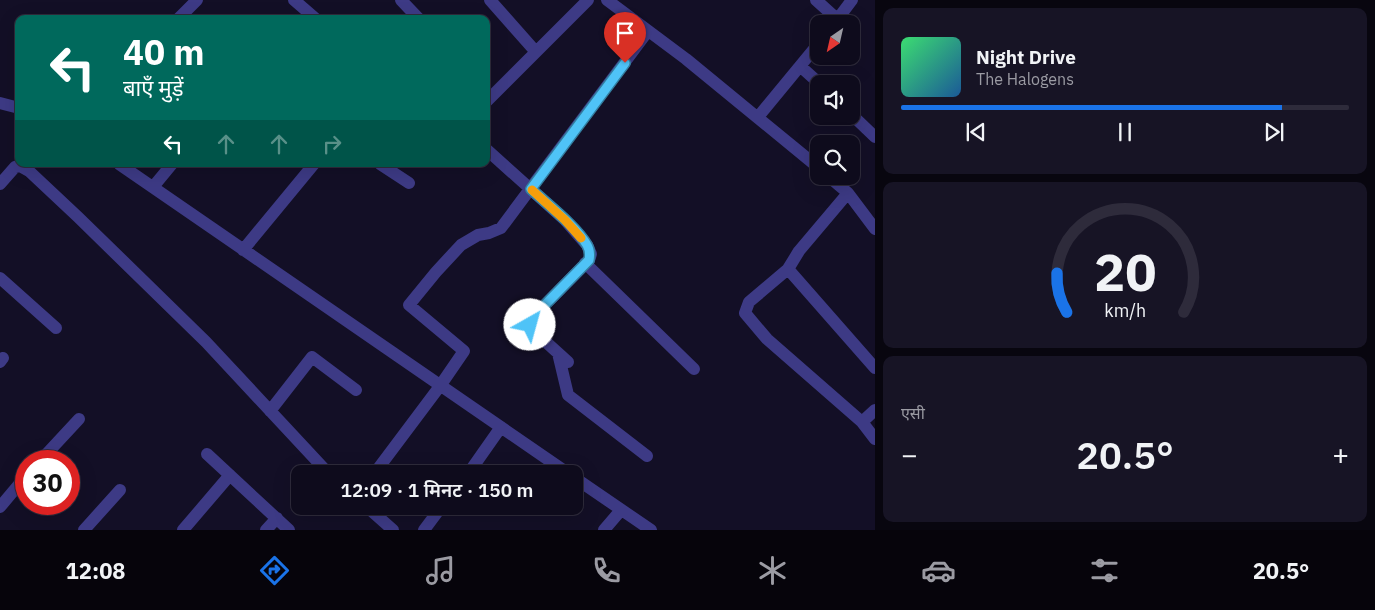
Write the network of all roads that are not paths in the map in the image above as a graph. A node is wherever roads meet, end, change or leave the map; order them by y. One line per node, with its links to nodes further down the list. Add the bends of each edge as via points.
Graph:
1 (197, 0): 9 (street)
2 (294, 0): 10 (street)
3 (401, 0): 11 (street)
4 (490, 0): 15 (street)
5 (588, 0): 15 (street)
6 (606, 0): 14 (street)
7 (816, 0): 12 (street)
8 (852, 0): 13 (street)
9 (182, 15)
10 (311, 15)
11 (415, 15)
12 (830, 15)
13 (840, 15)
14 (648, 31): 22 (street); 37 (street)
15 (536, 52): 19 (street)
16 (810, 54): 17 (street)
17 (800, 66): 18 (street); 22 (street)
18 (810, 75)
19 (490, 93)
20 (0, 103): 21 (street)
21 (15, 107)
22 (758, 118): 26 (street)
23 (860, 123): 24 (street)
24 (875, 137)
25 (490, 153): 37 (street)
26 (810, 161)
27 (18, 167): 34 (street)
28 (22, 167): 52 (street, via 206,342)
29 (123, 167): 36 (street)
30 (170, 167): 36 (street)
31 (312, 167): 40 (street)
32 (384, 167): 33 (street)
33 (408, 183)
34 (0, 184)
35 (839, 185): 38 (street)
36 (153, 187): 40 (street)
37 (531, 189): 41 (street, via 587,245 591,254); 49 (street, via 502,228 478,235 461,245 409,305 464,350)
38 (848, 192): 39 (street); 42 (street)
39 (875, 229)
40 (243, 250): 49 (street)
41 (585, 263): 45 (street, via 531,319 530,325); 48 (street)
42 (788, 268): 47 (street); 54 (street, via 749,302 744,313 767,339)
43 (0, 278): 44 (street)
44 (56, 328)
45 (558, 352): 46 (street); 59 (street, via 568,395)
46 (568, 362)
47 (875, 368)
48 (694, 369)
49 (440, 386): 55 (street); 61 (street)
50 (356, 390): 52 (street, via 312,357)
51 (875, 410): 54 (street)
52 (270, 411): 60 (street)
53 (79, 419): 57 (street)
54 (862, 422): 56 (street)
55 (501, 427): 62 (street); 63 (street)
56 (875, 439)
57 (50, 450)
58 (207, 454): 64 (street)
59 (647, 456)
60 (321, 465)
61 (381, 465)
62 (474, 465)
63 (556, 465)
64 (230, 475): 72 (street); 74 (street)
65 (583, 484): 69 (street)
66 (15, 489): 68 (street)
67 (120, 490): 73 (street)
68 (0, 507)
69 (621, 510): 79 (street); 80 (street)
70 (376, 515): 77 (street)
71 (435, 515): 78 (street)
72 (276, 518): 75 (street); 76 (street)
73 (84, 530)
74 (183, 530)
75 (266, 530)
76 (290, 530)
77 (393, 530)
78 (424, 530)
79 (604, 530)
80 (651, 530)

